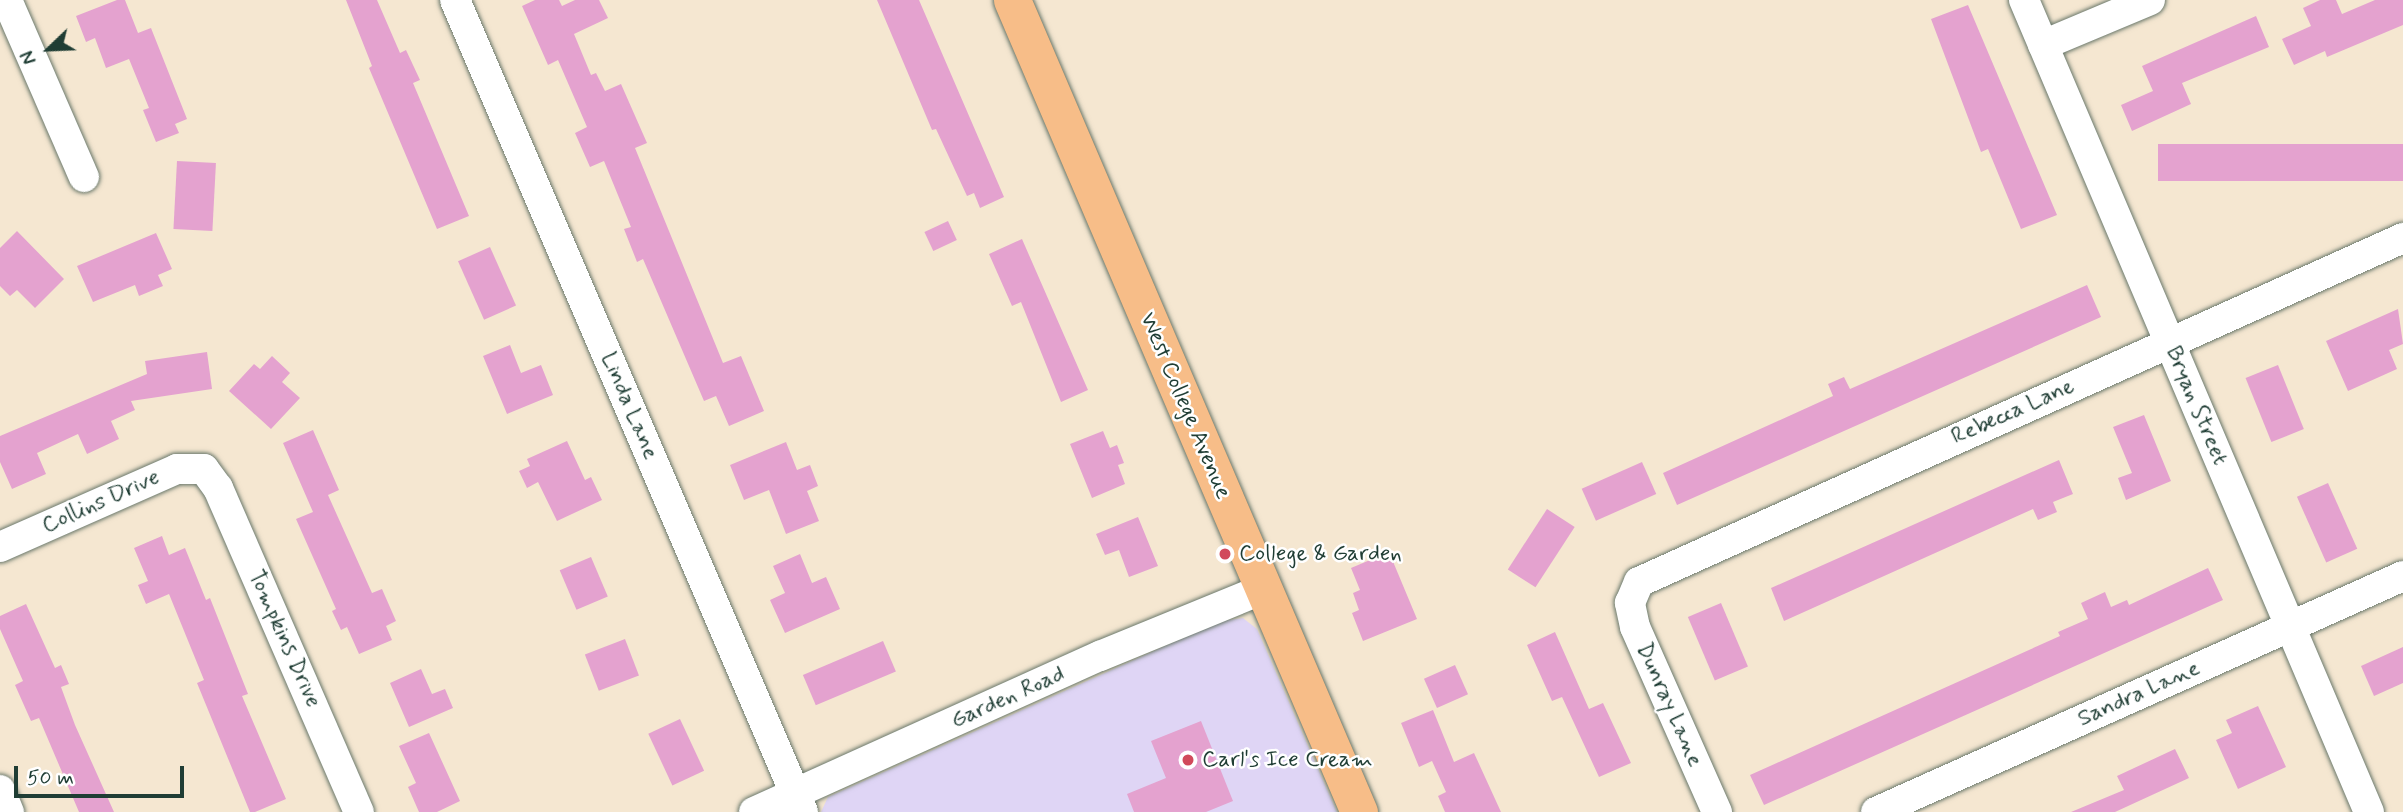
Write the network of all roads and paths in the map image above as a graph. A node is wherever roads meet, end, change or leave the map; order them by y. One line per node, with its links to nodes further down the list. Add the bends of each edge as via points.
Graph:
1 (7, 0): 7 (street)
2 (455, 0): 17 (street, Linda Lane)
3 (1012, 0): 13 (main road, West College Avenue)
4 (2024, 0): 6 (street, Bryan Street)
5 (2150, 0): 6 (street)
6 (2043, 45): 9 (street, Bryan Street)
7 (84, 177)
8 (2403, 238): 9 (street, Rebecca Lane)
9 (2169, 342): 14 (street, Rebecca Lane, via 1662,570 1639,582); 15 (street, Bryan Street)
10 (204, 469): 11 (street, Collins Drive, via 177,469); 19 (street, Tompkins Drive, via 218,488)
11 (0, 547)
12 (2403, 576): 15 (street, Sandra Lane)
13 (1263, 589): 17 (street, Garden Road, via 1100,656); 21 (main road, West College Avenue)
14 (1632, 596): 22 (street, Dunray Lane, via 1635,627)
15 (2289, 627): 23 (street, Sandra Lane); 24 (street, Bryan Street)
16 (0, 790): 18 (street)
17 (799, 803): 20 (street, Garden Road)
18 (9, 812)
19 (359, 812)
20 (754, 812)
21 (1359, 812)
22 (1717, 812)
23 (1876, 812)
24 (2369, 812)

